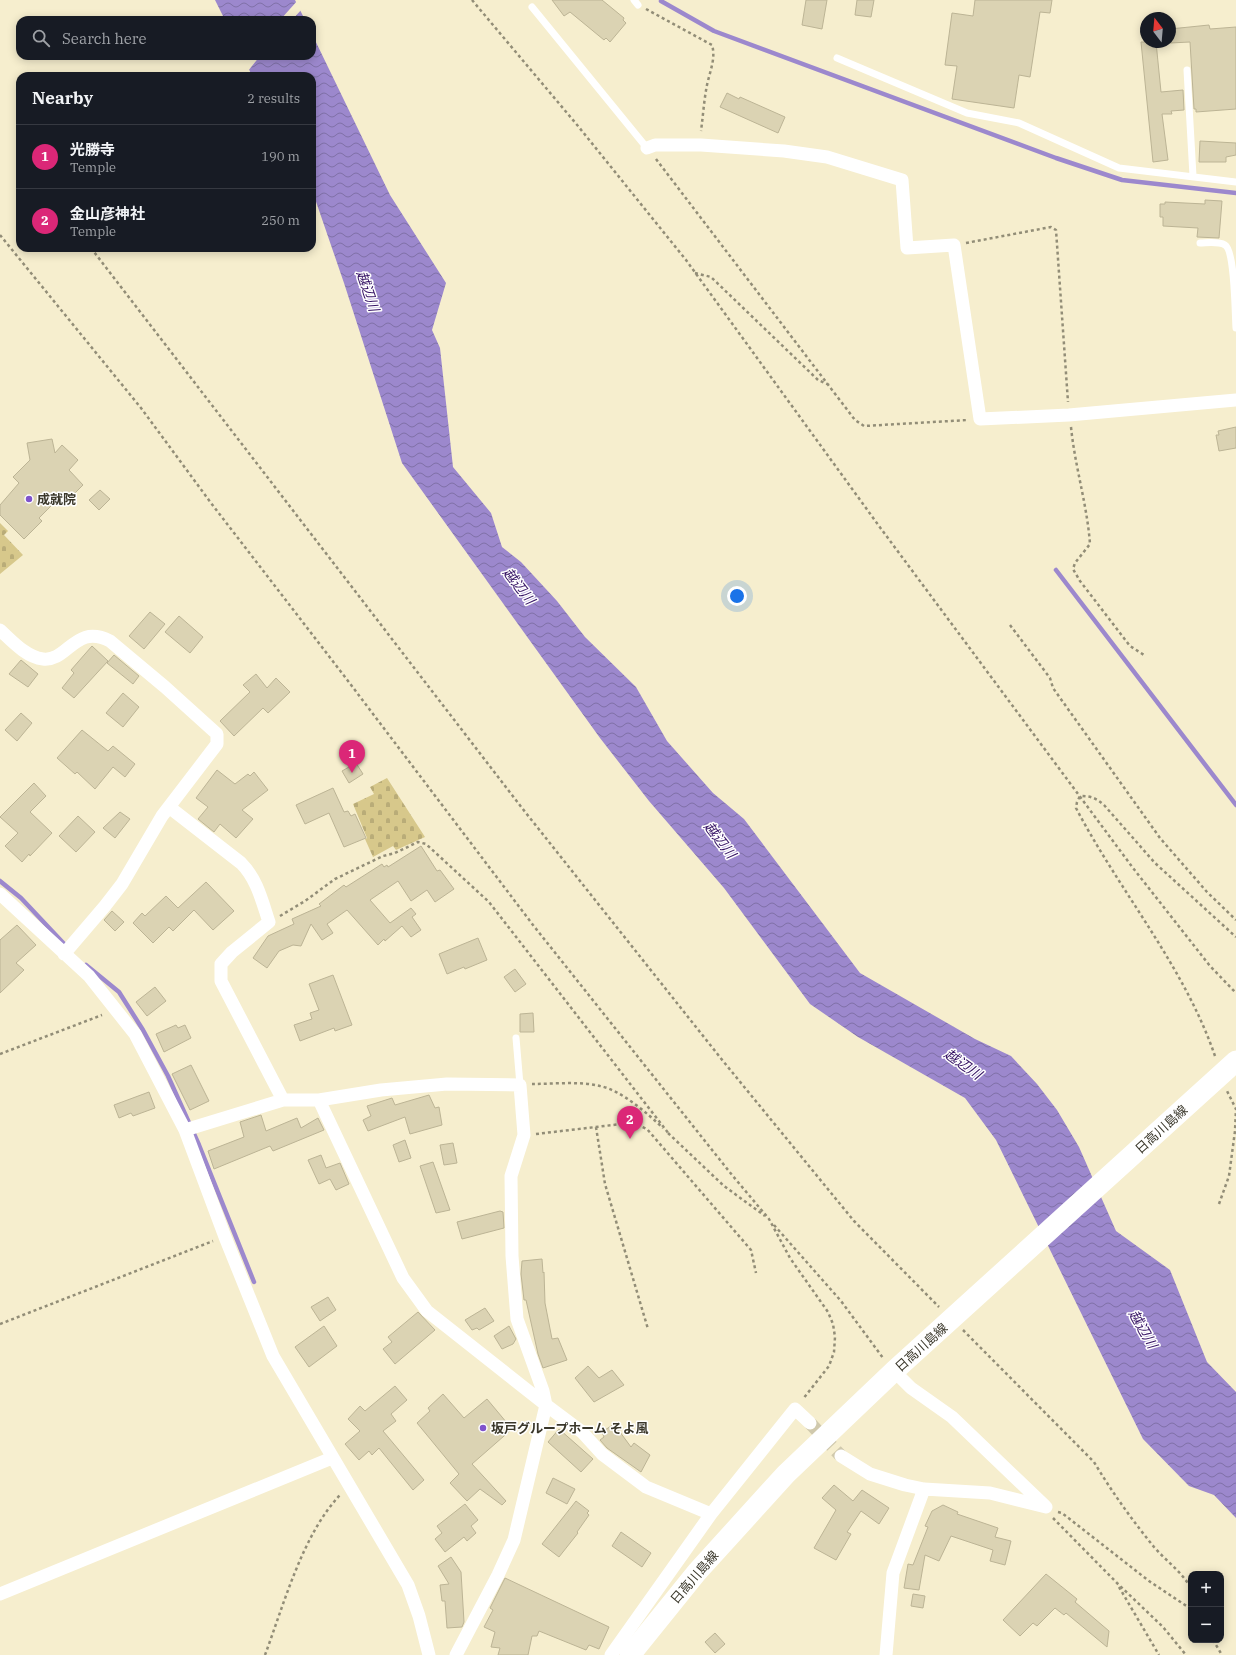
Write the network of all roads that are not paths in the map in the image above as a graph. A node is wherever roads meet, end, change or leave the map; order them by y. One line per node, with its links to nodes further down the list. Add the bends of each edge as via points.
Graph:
1 (532, 7): 4 (lane)
2 (837, 58): 5 (lane, via 967,113 1018,123 1119,168)
3 (1187, 70): 5 (lane)
4 (647, 148): 9 (street, via 655,145 701,144 784,151 827,157 902,180 907,248 954,246 980,419 1069,415)
5 (1193, 176): 6 (lane)
6 (1236, 182)
7 (1200, 243): 8 (lane, via 1217,243 1229,250 1232,261)
8 (1236, 328)
9 (1236, 400)
10 (0, 630): 11 (street, via 18,647 45,659 53,658 83,638 93,636 110,641 217,734 217,744)
11 (169, 807): 13 (street, via 122,884); 17 (street, via 241,863 249,871 260,895 269,922 220,964 220,981)
12 (0, 894): 13 (street)
13 (67, 950): 19 (street, via 135,1034)
14 (516, 1038): 16 (lane)
15 (1226, 1060): 20 (main road, 日高川島線)
16 (520, 1085): 18 (street, via 447,1084 381,1090); 21 (street, via 524,1135 511,1176 512,1264 517,1319)
17 (283, 1100): 18 (street); 19 (street)
18 (319, 1100): 21 (street, via 403,1278 427,1311)
19 (185, 1130): 24 (street, via 273,1356)
20 (894, 1371): 25 (street, via 911,1388 952,1418 1046,1507 990,1493); 31 (main road, 日高川島線, via 786,1474 697,1572)
21 (546, 1405): 26 (street, via 582,1432 602,1454 646,1487); 29 (street, via 514,1540)
22 (810, 1423): 26 (street, via 795,1409)
23 (841, 1456): 25 (street, via 870,1474)
24 (332, 1458): 27 (street); 28 (street, via 408,1585)
25 (924, 1489): 32 (street, via 893,1573)
26 (711, 1514): 30 (street)
27 (0, 1594)
28 (429, 1655)
29 (456, 1655)
30 (611, 1655)
31 (630, 1655)
32 (886, 1655)

